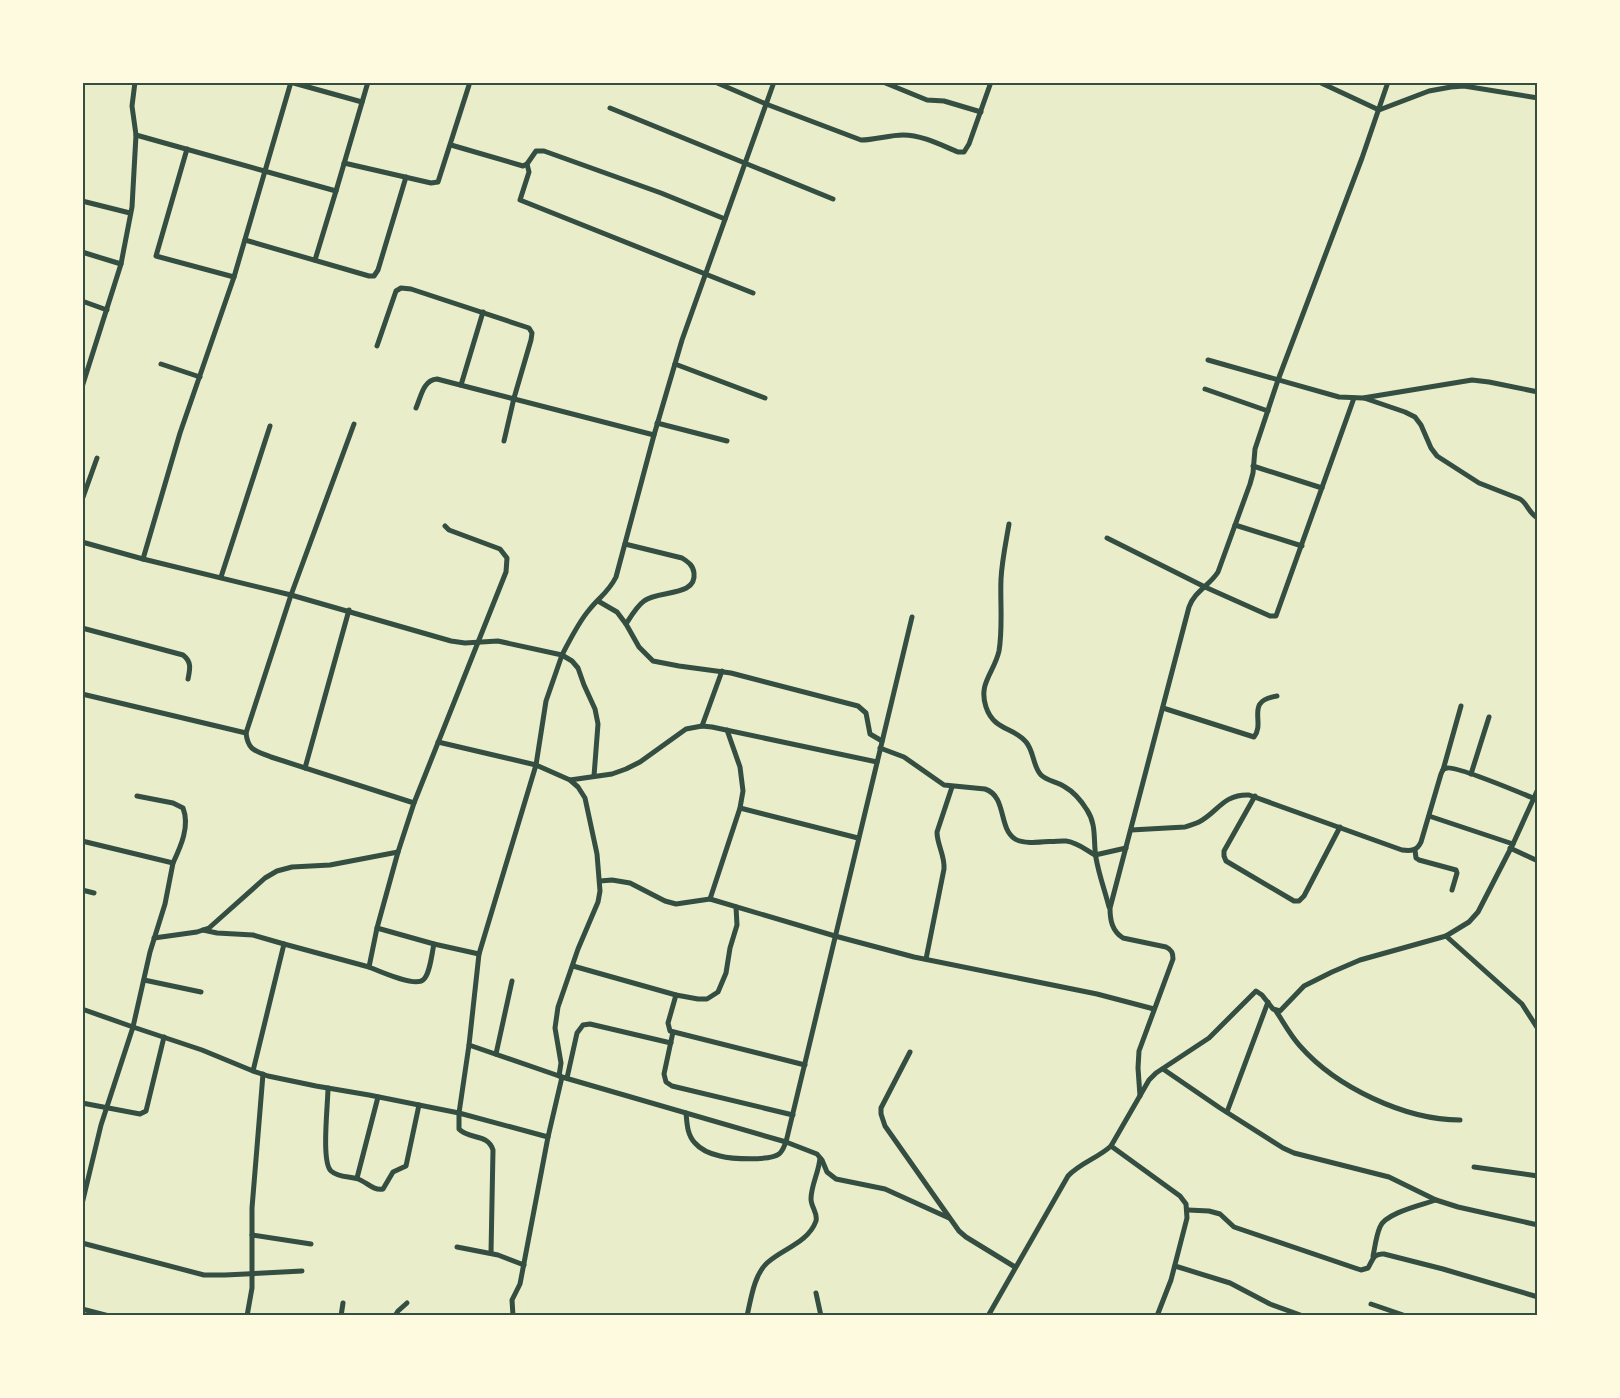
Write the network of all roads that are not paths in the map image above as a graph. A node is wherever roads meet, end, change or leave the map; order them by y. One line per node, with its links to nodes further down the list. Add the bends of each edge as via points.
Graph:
1 (135, 82): 17 (street, via 132,106)
2 (368, 82): 12 (street)
3 (470, 82): 18 (street)
4 (715, 82): 13 (street)
5 (774, 82): 13 (street)
6 (883, 82): 16 (street, via 927,100 944,100)
7 (992, 82): 16 (street)
8 (1319, 82): 15 (street)
9 (1388, 82): 15 (street)
10 (291, 83): 12 (street); 23 (street)
11 (1538, 98): 15 (street, via 1464,86 1429,91)
12 (362, 102): 21 (street)
13 (766, 104): 16 (street, via 861,140 910,136 958,152 964,152 969,144); 20 (street)
14 (610, 108): 20 (street)
15 (1379, 110): 45 (street)
16 (981, 111)
17 (136, 135): 19 (street); 28 (street)
18 (451, 145): 22 (street, via 520,166); 24 (street, via 438,182)
19 (187, 149): 23 (street); 35 (street, via 156,256)
20 (745, 161): 26 (street); 29 (street)
21 (344, 163): 24 (street); 25 (street)
22 (527, 164): 29 (street, via 535,152 544,151); 34 (street, via 529,172 519,200)
23 (265, 172): 25 (street); 30 (street)
24 (406, 177): 32 (street, via 374,276)
25 (336, 191): 32 (street)
26 (833, 199)
27 (82, 201): 28 (street)
28 (130, 213): 33 (street)
29 (724, 219): 34 (street)
30 (245, 240): 32 (street); 35 (street)
31 (82, 252): 33 (street)
32 (315, 260)
33 (121, 264): 38 (street)
34 (705, 273): 36 (street); 43 (street)
35 (234, 277): 44 (street)
36 (753, 293)
37 (82, 301): 38 (street)
38 (107, 310): 47 (street)
39 (483, 312): 40 (street, via 401,288 394,296); 46 (street); 50 (street, via 526,326 532,333)
40 (377, 346)
41 (1208, 360): 45 (street)
42 (161, 364): 44 (street)
43 (675, 364): 51 (street); 56 (street)
44 (200, 376): 74 (street)
45 (1278, 380): 52 (street); 55 (street)
46 (461, 385): 50 (street); 54 (street, via 430,380)
47 (82, 387)
48 (1205, 389): 55 (street)
49 (1538, 392): 53 (street, via 1472,380)
50 (514, 398): 59 (street); 60 (street)
51 (765, 398)
52 (1354, 398): 53 (street); 64 (street)
53 (1363, 398): 66 (street, via 1415,417 1437,456 1479,483 1520,499)
54 (416, 408)
55 (1268, 411): 63 (street)
56 (657, 423): 59 (street); 61 (street)
57 (354, 424): 77 (street)
58 (270, 426): 75 (street)
59 (654, 435): 72 (street)
60 (504, 441)
61 (727, 441)
62 (97, 458): 65 (street)
63 (1253, 466): 64 (street); 68 (street)
64 (1322, 488): 73 (street)
65 (82, 500)
66 (1538, 518)
67 (1009, 524): 120 (street, via 1001,576 999,649 984,689 987,709 998,725 1026,741 1042,776 1066,787 1082,803 1093,820)
68 (1235, 525): 73 (street); 76 (street, via 1218,572)
69 (445, 526): 83 (street, via 500,549 507,558 506,572)
70 (1107, 538): 76 (street)
71 (82, 542): 74 (street)
72 (625, 544): 78 (street, via 616,577); 81 (street, via 682,558 689,562 694,575 687,589 644,601)
73 (1302, 546): 76 (street, via 1276,616)
74 (143, 559): 75 (street)
75 (221, 577): 77 (street)
76 (1205, 586): 90 (street, via 1191,602)
77 (291, 595): 79 (street); 94 (street)
78 (598, 601): 81 (street, via 617,612); 84 (street, via 583,618)
79 (349, 610): 83 (street, via 451,641); 100 (street)
80 (912, 616): 95 (street)
81 (626, 624): 85 (street, via 653,661)
82 (82, 628): 86 (street, via 183,655 190,664)
83 (478, 642): 84 (street, via 498,641); 96 (street)
84 (562, 655): 99 (street, via 546,701); 103 (street, via 578,668 597,715)
85 (722, 671): 92 (street); 95 (street, via 858,706 866,713 870,734)
86 (188, 679)
87 (82, 694): 94 (street)
88 (1277, 696): 90 (street, via 1265,699 1258,707 1254,737)
89 (1461, 706): 101 (street)
90 (1163, 708): 113 (street)
91 (1489, 717): 102 (street)
92 (702, 726): 93 (street); 103 (street, via 686,729 626,769)
93 (727, 730): 98 (street); 110 (street, via 743,780)
94 (246, 733): 100 (street, via 253,750)
95 (882, 741): 97 (street)
96 (438, 742): 99 (street); 109 (street)
97 (880, 748): 98 (street); 105 (street, via 904,757 938,782)
98 (877, 762): 114 (street)
99 (537, 765): 104 (street); 137 (street)
100 (305, 768): 109 (street)
101 (1443, 770): 102 (street, via 1451,768); 111 (street)
102 (1471, 774): 106 (street)
103 (594, 776): 104 (street)
104 (570, 780): 123 (street, via 585,798)
105 (952, 787): 120 (street, via 991,791 1009,833 1016,840 1070,842); 138 (street, via 937,838 944,869)
106 (1536, 794): 116 (street)
107 (137, 796): 122 (street, via 183,808 183,838)
108 (1255, 796): 112 (street); 112 (street, via 1224,856 1294,901 1304,896); 113 (street, via 1242,794 1228,799 1193,825)
109 (414, 802): 119 (street)
110 (740, 808): 114 (street); 127 (street)
111 (1429, 816): 116 (street); 118 (street, via 1419,847)
112 (1340, 827): 118 (street, via 1402,850)
113 (1131, 830): 117 (street)
114 (858, 838): 132 (street)
115 (82, 841): 122 (street)
116 (1512, 846): 121 (street); 133 (street, via 1478,912)
117 (1125, 848): 120 (street); 129 (street)
118 (1414, 850): 125 (street, via 1419,860 1456,870)
119 (398, 852): 130 (street); 131 (street, via 277,872)
120 (1095, 855): 129 (street)
121 (1538, 861)
122 (173, 863): 134 (street)
123 (600, 880): 127 (street, via 630,883 675,904); 139 (street, via 598,902)
124 (82, 890): 126 (street)
125 (1452, 890)
126 (94, 893)
127 (710, 899): 128 (street)
128 (736, 907): 132 (street); 144 (street, via 737,925 718,992 707,999)
129 (1110, 908): 147 (street, via 1113,927 1123,938 1171,949 1173,959)
130 (377, 928): 136 (street); 140 (street)
131 (203, 930): 134 (street); 135 (street, via 253,935)
132 (835, 936): 138 (street); 157 (street)
133 (1446, 936): 148 (street, via 1343,967 1304,986 1283,1009); 150 (street, via 1522,1004)
134 (154, 938): 141 (street)
135 (284, 944): 140 (street); 159 (street)
136 (434, 944): 137 (street); 140 (street, via 427,975 418,982)
137 (479, 954): 154 (street)
138 (926, 959): 147 (street, via 1097,994)
139 (573, 966): 144 (street); 161 (street, via 556,1016)
140 (369, 967)
141 (144, 980): 143 (street); 149 (street)
142 (512, 981): 156 (street)
143 (201, 993)
144 (676, 995): 151 (street, via 668,1023)
145 (1268, 1002): 148 (street); 158 (street, via 1256,991 1214,1034); 170 (street)
146 (82, 1009): 149 (street)
147 (1154, 1010): 163 (street, via 1137,1060)
148 (1276, 1011): 172 (street, via 1301,1047 1360,1094 1427,1118)
149 (133, 1027): 152 (street); 167 (street)
150 (1538, 1029)
151 (673, 1032): 153 (street); 157 (street)
152 (164, 1037): 159 (street); 167 (street, via 147,1111 140,1114)
153 (671, 1043): 161 (street, via 584,1025 577,1033); 171 (street, via 664,1078 672,1086)
154 (469, 1045): 156 (street); 168 (street)
155 (910, 1052): 184 (street, via 881,1107 882,1120)
156 (496, 1054): 161 (street)
157 (805, 1065): 171 (street)
158 (1163, 1069): 163 (street, via 1149,1080); 170 (street)
159 (253, 1071): 160 (street)
160 (262, 1074): 162 (street); 186 (street)
161 (563, 1077): 169 (street); 173 (street)
162 (328, 1088): 164 (street); 179 (street, via 328,1169)
163 (1140, 1096): 175 (street)
164 (378, 1097): 166 (street); 179 (street)
165 (82, 1103): 167 (street)
166 (419, 1105): 168 (street); 179 (street, via 406,1166 393,1172 380,1190)
167 (106, 1108): 180 (street)
168 (459, 1113): 173 (street); 190 (street, via 460,1131 487,1140 493,1150)
169 (686, 1113): 174 (street); 174 (street, via 687,1129 695,1144 721,1156 778,1155)
170 (1227, 1113): 181 (street, via 1294,1153 1389,1177)
171 (793, 1115): 174 (street)
172 (1460, 1120)
173 (548, 1137): 192 (street)
174 (786, 1142): 176 (street)
175 (1111, 1146): 183 (street, via 1180,1196); 194 (street, via 1068,1176)
176 (820, 1158): 184 (street, via 836,1179 885,1189); 209 (street, via 811,1199 817,1215 815,1224 800,1241 767,1263 758,1278)
177 (1474, 1167): 178 (street)
178 (1538, 1176)
179 (357, 1178)
180 (84, 1183): 182 (street)
181 (1436, 1200): 185 (street); 191 (street, via 1383,1221)
182 (82, 1204)
183 (1188, 1210): 191 (street, via 1216,1212 1234,1227 1357,1269 1368,1268); 193 (street)
184 (949, 1218): 194 (street, via 962,1234)
185 (1538, 1225)
186 (252, 1235): 188 (street); 196 (street)
187 (82, 1243): 196 (street, via 204,1275)
188 (311, 1244)
189 (457, 1247): 190 (street)
190 (491, 1253): 192 (street)
191 (1373, 1257): 198 (street, via 1384,1254)
192 (524, 1265): 208 (street, via 512,1300)
193 (1175, 1266): 203 (street, via 1230,1283); 212 (street)
194 (1015, 1267): 211 (street)
195 (302, 1271): 196 (street)
196 (252, 1274): 205 (street)
197 (816, 1293): 210 (street)
198 (1538, 1297)
199 (343, 1303): 206 (street)
200 (407, 1303): 207 (street)
201 (1371, 1304): 214 (street)
202 (82, 1309): 204 (street)
203 (1285, 1313): 213 (street)
204 (110, 1316)
205 (247, 1316)
206 (340, 1316)
207 (395, 1316)
208 (513, 1316)
209 (747, 1316)
210 (820, 1316)
211 (988, 1316)
212 (1157, 1316)
213 (1303, 1316)
214 (1406, 1316)

